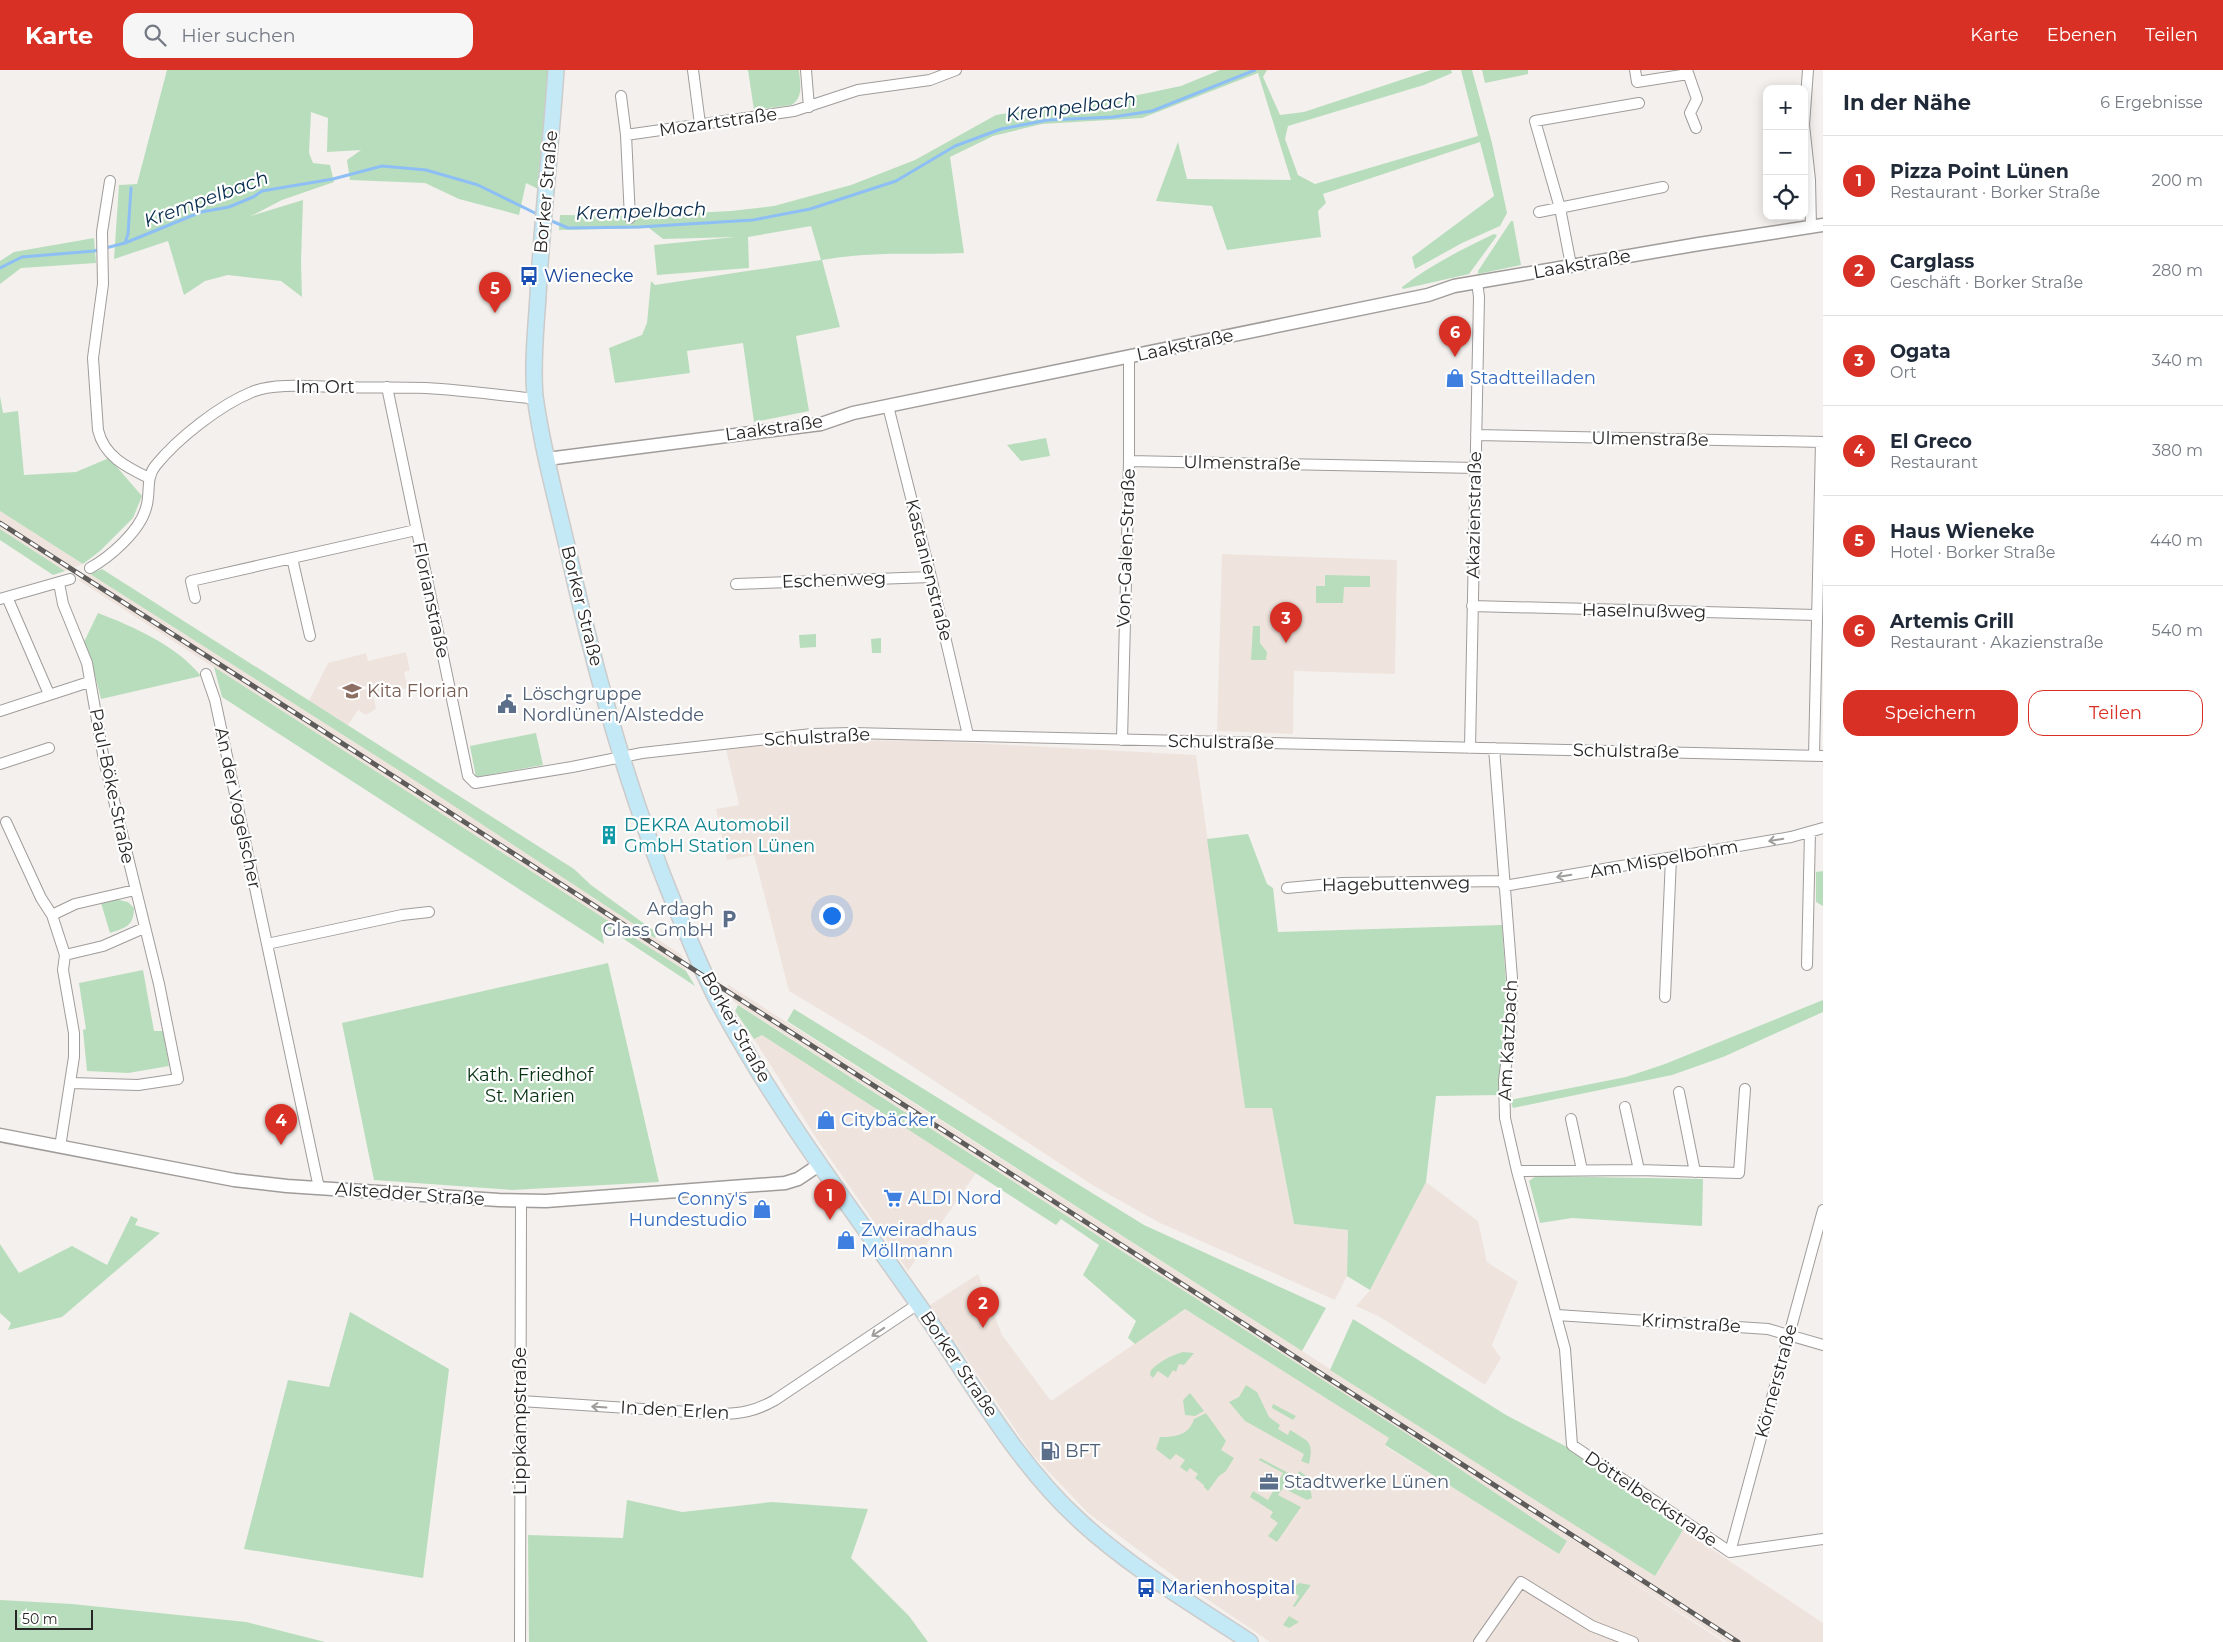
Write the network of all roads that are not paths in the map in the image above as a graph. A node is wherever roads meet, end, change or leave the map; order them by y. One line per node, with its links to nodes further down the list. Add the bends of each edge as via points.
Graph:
1 (556, 70): 24 (main road, Borker Straße, via 535,355)
2 (694, 70): 11 (street)
3 (806, 70): 10 (street)
4 (956, 70): 10 (street, Mozartstraße, via 930,80 858,90)
5 (1635, 70): 7 (street, via 1636,82)
6 (1810, 71): 19 (street, via 1804,125)
7 (1687, 72): 12 (street, via 1697,99 1690,113)
8 (621, 96): 13 (street)
9 (1638, 103): 16 (street, via 1536,121)
10 (809, 107): 11 (street, Mozartstraße)
11 (700, 124): 13 (street, Mozartstraße)
12 (1696, 128)
13 (626, 135): 18 (street)
14 (110, 181): 31 (street, via 102,243 103,284 93,358 98,430 108,451 125,467)
15 (1663, 187): 16 (street)
16 (1560, 208): 17 (street); 20 (street)
17 (1539, 212)
18 (630, 218)
19 (1817, 226): 20 (street, Laakstraße)
20 (1571, 265): 21 (street, Laakstraße)
21 (1477, 282): 22 (street, Laakstraße, via 1428,295); 26 (street, Akazienstraße)
22 (1129, 356): 25 (street, Laakstraße); 29 (street, Von-Galen-Straße)
23 (387, 387): 24 (street, Im Ort); 31 (street, Im Ort, via 294,386 254,391 228,404 198,426 157,463); 32 (street, Florianstraße)
24 (536, 399): 28 (main road, Borker Straße)
25 (888, 406): 28 (street, Laakstraße, via 814,425); 35 (street, Kastanienstraße)
26 (1476, 435): 27 (street, Ulmenstraße); 30 (street, Akazienstraße)
27 (1822, 442): 42 (street)
28 (547, 459): 54 (main road, Borker Straße, via 579,599)
29 (1129, 461): 30 (street, Ulmenstraße); 49 (street, Von-Galen-Straße)
30 (1476, 468): 41 (street, Akazienstraße)
31 (149, 478): 34 (street, Im Ort, via 146,508 140,521 122,543)
32 (416, 530): 33 (street); 54 (street, Florianstraße, via 471,780 480,783)
33 (292, 558): 40 (street, via 191,581); 43 (street)
34 (90, 568)
35 (931, 576): 38 (street, Eschenweg); 48 (street, Kastanienstraße)
36 (70, 579): 37 (street)
37 (59, 583): 39 (street); 45 (street, Paul-Böke-Straße, via 63,604 87,663)
38 (736, 584)
39 (4, 598): 46 (street)
40 (195, 598)
41 (1472, 606): 42 (street, Haselnußweg); 51 (street, Akazienstraße)
42 (1816, 615): 53 (street)
43 (310, 636)
44 (206, 674): 66 (street, An der Vogelscher, via 215,700)
45 (89, 682): 46 (street, Paul-Böke-Straße); 62 (street, Paul-Böke-Straße)
46 (49, 694): 47 (street, Paul-Böke-Straße)
47 (1, 708)
48 (968, 735): 49 (street, Schulstraße); 54 (street, Schulstraße, via 812,734)
49 (1122, 740): 51 (street, Schulstraße)
50 (49, 748): 55 (street)
51 (1470, 748): 52 (street, Schulstraße)
52 (1494, 748): 53 (street, Schulstraße); 60 (street, Am Katzbach)
53 (1819, 756)
54 (621, 757): 77 (main road, Borker Straße, via 656,857 714,993)
55 (0, 764)
56 (6, 822): 64 (street)
57 (1823, 828): 58 (street, Am Mispelbohm)
58 (1810, 832): 59 (street, Am Mispelbohm, one-way to 59); 68 (street)
59 (1671, 858): 60 (street, Am Mispelbohm, one-way to 60); 69 (street)
60 (1504, 884): 61 (street, Hagebuttenweg, via 1342,883); 80 (street, Am Katzbach, via 1512,978 1504,1098 1505,1118)
61 (1287, 888)
62 (134, 890): 64 (street, via 83,902); 65 (street, Paul-Böke-Straße)
63 (429, 912): 66 (street)
64 (52, 915): 67 (street)
65 (144, 928): 67 (street, via 103,946); 70 (street, Paul-Böke-Straße, via 178,1078 138,1085)
66 (267, 944): 82 (street, An der Vogelscher)
67 (65, 955): 70 (street, via 64,970 74,1033)
68 (1807, 965)
69 (1665, 997)
70 (71, 1083): 76 (street)
71 (1745, 1089): 81 (street, via 1739,1173)
72 (1680, 1092): 81 (street)
73 (1625, 1107): 79 (street)
74 (1571, 1119): 78 (street)
75 (0, 1135): 76 (street, Alstedder Straße)
76 (60, 1147): 82 (street, Alstedder Straße, via 234,1180)
77 (819, 1164): 83 (street, Alstedder Straße, via 798,1179 785,1183); 85 (main road, Borker Straße)
78 (1582, 1170): 79 (street); 80 (street)
79 (1639, 1170): 81 (street)
80 (1517, 1171): 86 (street, Am Katzbach)
81 (1695, 1172)
82 (319, 1188): 83 (street, Alstedder Straße)
83 (521, 1201): 89 (street, Lippkampstraße)
84 (1823, 1210): 87 (street, Körnerstraße)
85 (918, 1304): 89 (street, In den Erlen, one-way to 89, via 775,1400 742,1414); 93 (main road, Borker Straße, via 1011,1441 1048,1488 1082,1523 1135,1565)
86 (1557, 1315): 87 (street, Krimstraße, via 1768,1329); 90 (street, Am Katzbach, via 1565,1349)
87 (1789, 1334): 88 (street, Krimstraße); 92 (street, Körnerstraße)
88 (1823, 1345)
89 (521, 1401): 94 (street, Lippkampstraße)
90 (1572, 1445): 92 (street, Döttelbeckstraße)
91 (1823, 1539): 92 (street)
92 (1730, 1552)
93 (1244, 1641)
94 (520, 1642)
95 (1479, 1642): 96 (street, via 1521,1582 1592,1626)
96 (1634, 1642)

